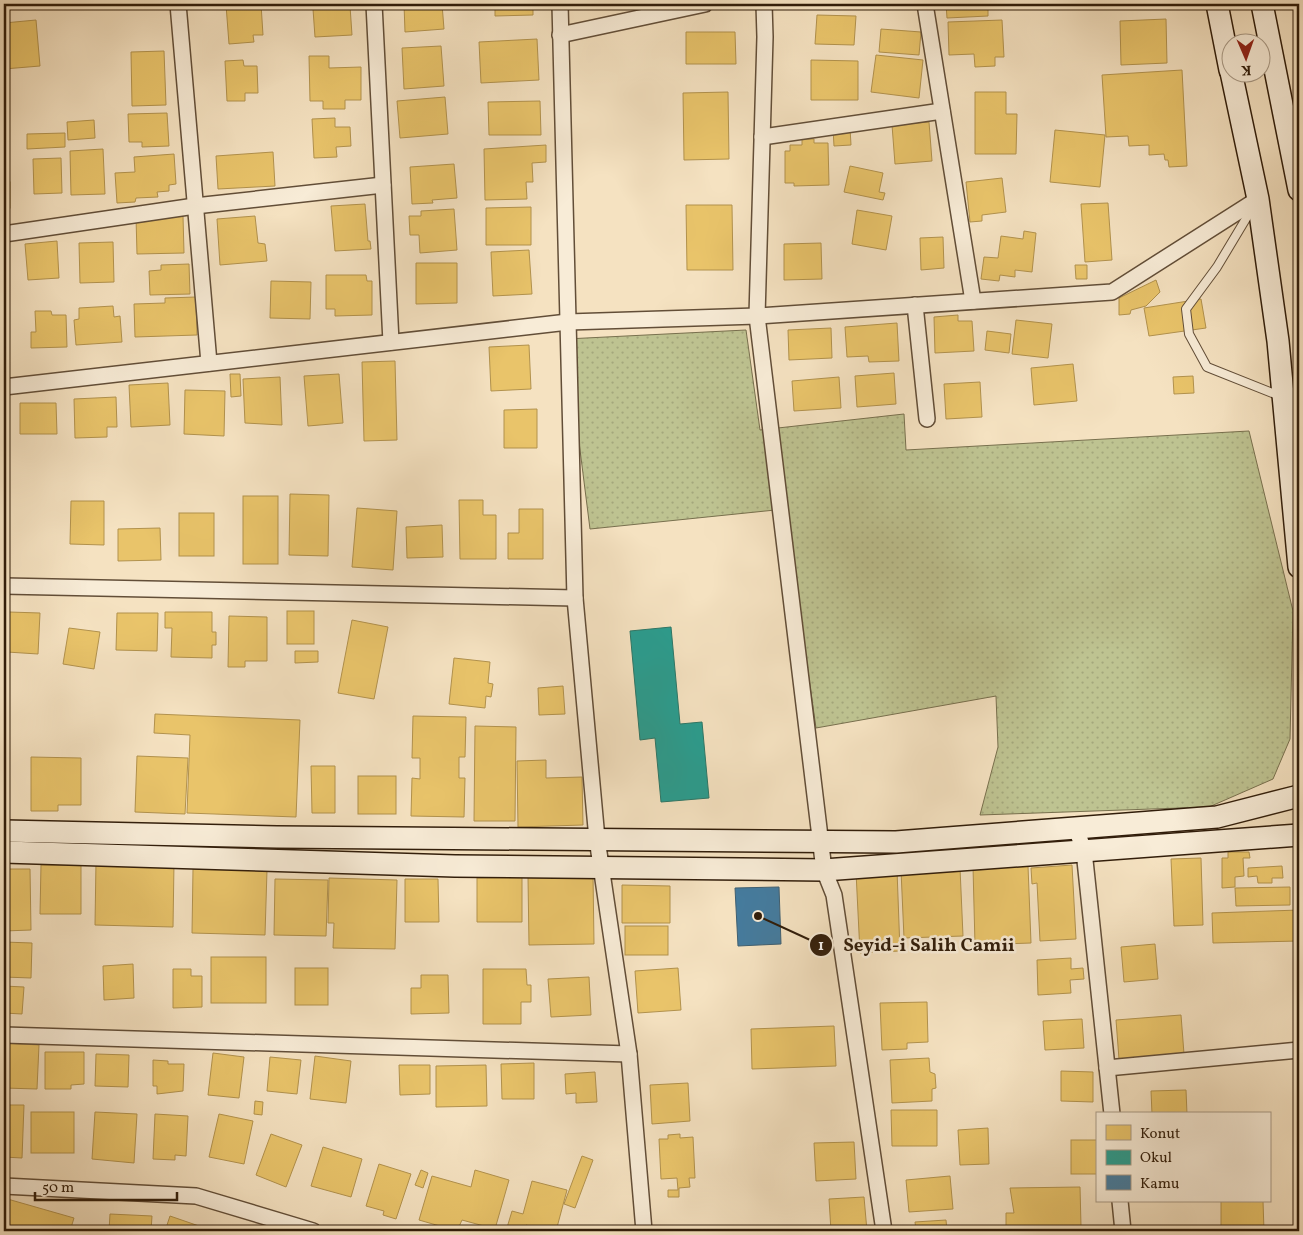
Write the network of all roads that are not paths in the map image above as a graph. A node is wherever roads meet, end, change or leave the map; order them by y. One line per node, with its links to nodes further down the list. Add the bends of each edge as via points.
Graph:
1 (178, 4): 17 (street)
2 (374, 4): 14 (street)
3 (560, 4): 10 (street)
4 (705, 4): 10 (street)
5 (764, 4): 13 (street)
6 (925, 4): 12 (street)
7 (1217, 4): 9 (street)
8 (1262, 4): 15 (street)
9 (1223, 32)
10 (560, 35): 22 (street)
11 (1233, 82): 16 (street)
12 (942, 111): 13 (street); 19 (street)
13 (762, 137): 21 (street)
14 (383, 185): 17 (street); 23 (street)
15 (1299, 190)
16 (1258, 199): 19 (street, via 1112,292); 26 (street); 26 (lane, via 1217,267 1186,309 1189,334 1207,367)
17 (195, 206): 18 (street); 24 (street)
18 (4, 234)
19 (973, 301): 20 (street)
20 (915, 305): 21 (street); 27 (street)
21 (757, 316): 22 (street); 36 (street)
22 (568, 322): 23 (street); 30 (street)
23 (391, 342): 24 (street)
24 (209, 363): 25 (street)
25 (4, 387)
26 (1283, 397): 28 (street)
27 (927, 419)
28 (1299, 567)
29 (4, 586): 30 (street)
30 (575, 598): 35 (street)
31 (1299, 796): 32 (street, via 1217,817)
32 (1076, 828): 36 (street, via 896,842); 37 (street)
33 (4, 831): 35 (street)
34 (1299, 835): 37 (street)
35 (597, 839): 36 (street); 39 (street)
36 (821, 841): 40 (street)
37 (1084, 851): 40 (street); 44 (street)
38 (4, 852): 39 (street)
39 (602, 868): 40 (street); 43 (street)
40 (824, 870): 50 (street, via 834,895)
41 (4, 1035): 43 (street)
42 (1299, 1050): 44 (street)
43 (629, 1054): 49 (street)
44 (1107, 1068): 45 (street)
45 (1112, 1112)
46 (4, 1186): 48 (street, via 196,1196)
47 (1120, 1202): 51 (street)
48 (313, 1231)
49 (644, 1231)
50 (884, 1231)
51 (1123, 1231)

